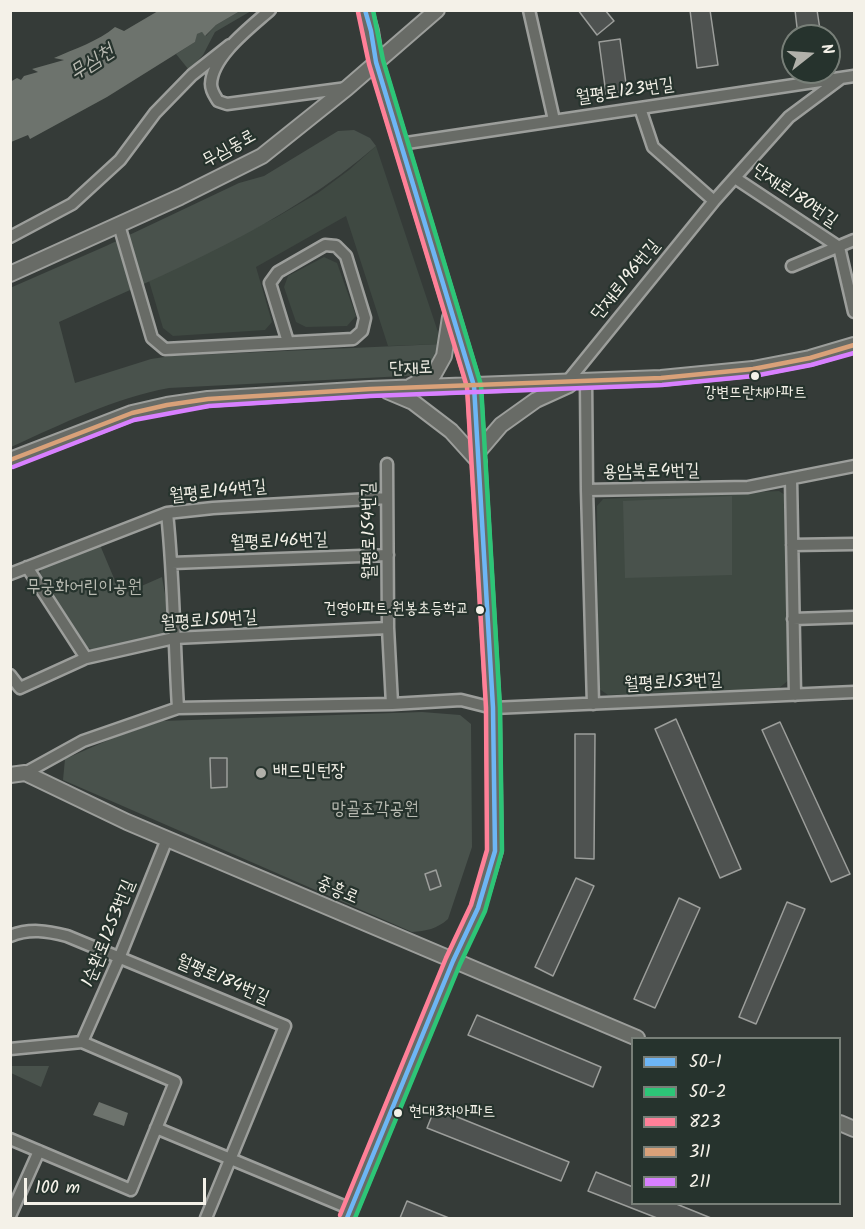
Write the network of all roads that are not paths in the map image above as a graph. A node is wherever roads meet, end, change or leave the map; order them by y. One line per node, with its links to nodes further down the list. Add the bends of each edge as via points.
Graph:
1 (270, 10): 5 (street)
2 (365, 10): 6 (street)
3 (437, 10): 6 (street, 무심동로)
4 (529, 10): 11 (street)
5 (230, 45): 9 (street, via 211,83 218,101 227,104); 16 (street, via 155,113 120,160 72,204)
6 (376, 62): 9 (street, 무심동로); 12 (street)
7 (855, 76): 8 (street, 월평로123번길)
8 (843, 77): 10 (street, 월평로123번길); 13 (street, 단재로196번길, via 789,117)
9 (347, 88): 15 (street, 무심동로, via 262,156)
10 (640, 108): 11 (street, 월평로123번길); 14 (street, via 653,147)
11 (554, 120): 12 (street, 월평로123번길)
12 (400, 144): 21 (street)
13 (735, 178): 14 (street, 단재로196번길); 18 (street, 단재로180번길)
14 (714, 201): 25 (street, 단재로196번길)
15 (119, 225): 20 (street, 무심동로); 23 (street, via 152,338 165,350)
16 (10, 237)
17 (855, 240): 18 (street)
18 (839, 247): 19 (street); 22 (street, 단재로180번길)
19 (792, 266)
20 (10, 274)
21 (451, 312): 26 (street); 27 (street, via 444,356 434,374)
22 (855, 312)
23 (288, 342): 23 (street, via 353,339 362,331 365,318 359,297 346,256 336,246 325,245 278,272 270,283)
24 (855, 345): 25 (street, 단재로, via 753,369)
25 (576, 382): 26 (street, 단재로); 29 (street, via 536,400 501,425); 34 (street)
26 (474, 386): 27 (street, 단재로); 29 (street)
27 (408, 388): 28 (street, 단재로)
28 (382, 389): 29 (street, via 413,402); 30 (street, 단재로, via 166,405 132,413)
29 (478, 457): 54 (street)
30 (10, 460)
31 (387, 464): 35 (street, 월평로154번길)
32 (855, 466): 33 (street, 용암북로4번길)
33 (792, 479): 34 (street, 용암북로4번길, via 748,488); 38 (street)
34 (587, 490): 52 (street, 용암북로4번길)
35 (387, 498): 36 (street, 월평로144번길); 39 (street, 월평로154번길)
36 (167, 513): 40 (street); 41 (street, 월평로144번길)
37 (855, 544): 38 (street)
38 (792, 545): 44 (street)
39 (388, 555): 40 (street, 월평로146번길); 45 (street, 월평로154번길)
40 (172, 562): 46 (street)
41 (27, 567): 42 (street, 월평로144번길); 47 (street)
42 (10, 574)
43 (855, 617): 44 (street)
44 (794, 619): 50 (street)
45 (388, 628): 46 (street, 월평로150번길); 51 (street, 월평로154번길)
46 (174, 638): 47 (street, 월평로150번길); 53 (street)
47 (86, 658): 48 (street, 월평로150번길, via 20,688)
48 (10, 675)
49 (855, 692): 50 (street, 월평로153번길)
50 (795, 695): 52 (street, 월평로153번길)
51 (392, 704): 53 (street, 월평로153번길); 54 (street, 월평로153번길, via 460,700)
52 (593, 704): 54 (street, 월평로153번길)
53 (178, 708): 55 (street, 월평로153번길, via 83,741)
54 (493, 708): 60 (street, via 495,851 478,908)
55 (25, 773): 56 (street); 57 (street, 중흥로)
56 (10, 775)
57 (166, 839): 59 (street, 1순환로1253번길); 60 (street, 중흥로)
58 (10, 936): 59 (street, 월평로184번길, via 44,930)
59 (120, 956): 62 (street, 1순환로1253번길); 69 (street, 월평로184번길, via 285,1026)
60 (453, 961): 61 (street, 중흥로); 70 (street)
61 (634, 1037)
62 (82, 1042): 63 (street); 65 (street, via 175,1082)
63 (10, 1049)
64 (841, 1123): 66 (street)
65 (156, 1128): 68 (street, via 131,1190); 69 (street)
66 (855, 1129)
67 (10, 1139): 68 (street)
68 (39, 1151): 71 (street)
69 (230, 1159): 70 (street); 72 (street, 월평로184번길)
70 (349, 1214)
71 (10, 1216)
72 (206, 1218)

